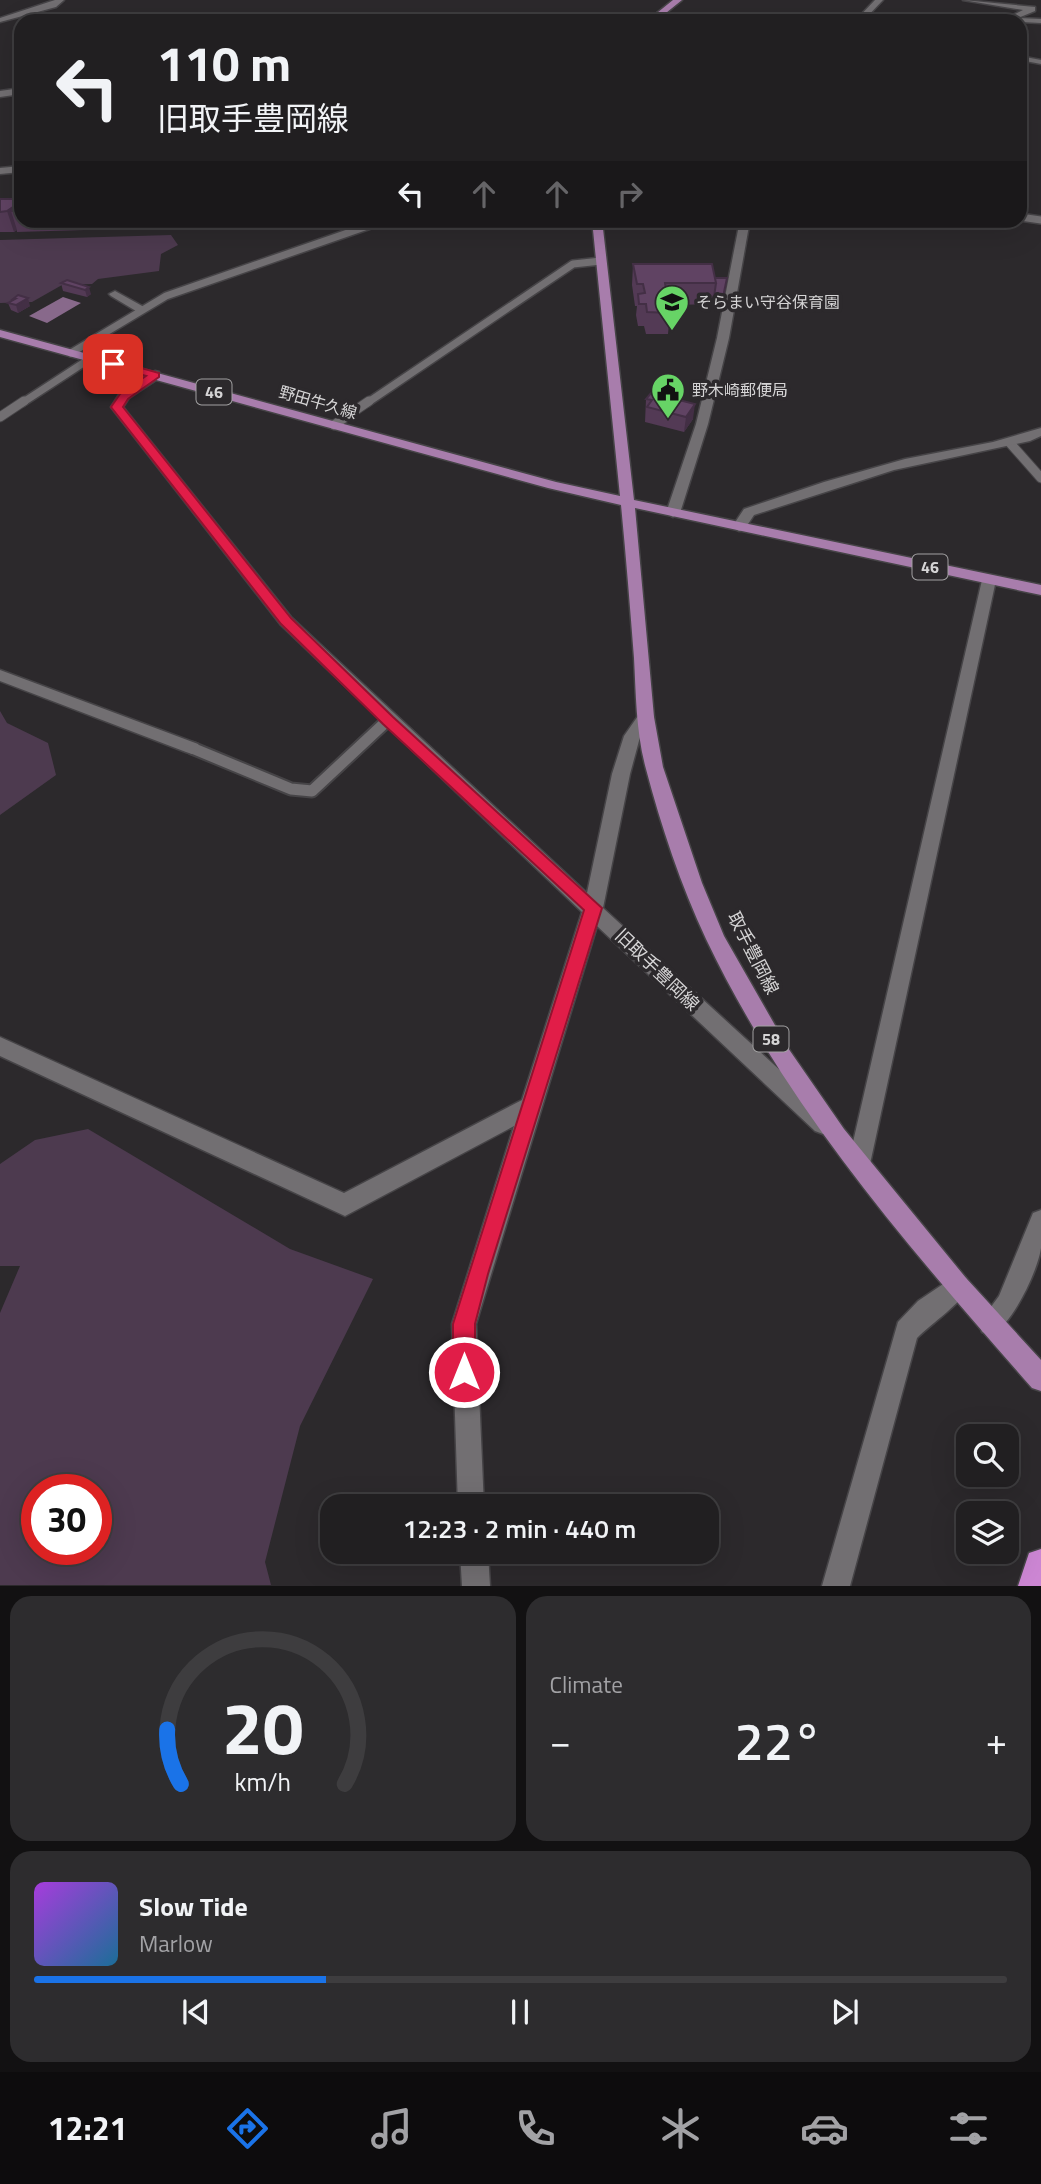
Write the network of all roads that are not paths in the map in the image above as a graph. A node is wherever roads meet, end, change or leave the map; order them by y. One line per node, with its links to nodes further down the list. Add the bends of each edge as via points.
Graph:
1 (60, 0): 7 (street)
2 (678, 0): 8 (main road)
3 (879, 0): 9 (street)
4 (967, 0): 6 (street)
5 (1041, 5): 6 (street)
6 (1032, 9): 10 (street)
7 (21, 14)
8 (660, 14)
9 (866, 14)
10 (1021, 14)
11 (362, 228): 16 (lane, via 195,285)
12 (598, 228): 14 (main road)
13 (744, 228): 27 (street, via 702,424)
14 (601, 261): 22 (lane, via 573,264); 26 (main road)
15 (115, 294): 16 (street)
16 (140, 309): 18 (lane)
17 (0, 333): 18 (main road, 野田牛久線 / 46)
18 (71, 352): 19 (main road, 野田牛久線 / 46)
19 (91, 358): 20 (main road, 野田牛久線 / 46); 21 (lane)
20 (155, 375): 22 (main road, 野田牛久線 / 46); 33 (street, 旧取手豊岡線, via 124,396 117,407 286,621)
21 (0, 417)
22 (334, 425): 26 (main road, 野田牛久線 / 46)
23 (1041, 432): 24 (street)
24 (1010, 443): 25 (lane); 28 (street, via 873,471 749,512)
25 (1041, 478)
26 (627, 503): 27 (main road, 野田牛久線 / 46); 32 (main road, 取手豊岡線 / 58)
27 (673, 513): 28 (main road, 野田牛久線 / 46)
28 (739, 527): 29 (main road, 野田牛久線 / 46)
29 (989, 580): 30 (main road, 野田牛久線 / 46); 39 (street)
30 (1041, 590)
31 (0, 675): 34 (street)
32 (646, 717): 35 (street, via 632,736 621,774); 38 (main road, 取手豊岡線 / 58, via 654,767 715,937 781,1055)
33 (388, 720): 34 (lane, via 312,791 291,789); 35 (street, 旧取手豊岡線)
34 (192, 748)
35 (593, 908): 37 (street); 38 (street, 旧取手豊岡線)
36 (0, 1045): 37 (street, via 345,1205)
37 (531, 1106): 44 (street, via 464,1324)
38 (836, 1136): 39 (main road, 取手豊岡線 / 58)
39 (859, 1164): 41 (main road, 取手豊岡線 / 58)
40 (1041, 1221): 42 (street, via 1007,1304)
41 (958, 1286): 42 (main road, 取手豊岡線 / 58); 48 (street, via 907,1331)
42 (991, 1323): 43 (main road, 取手豊岡線 / 58)
43 (1040, 1378)
44 (471, 1494)
45 (475, 1564): 47 (street)
46 (1041, 1565): 49 (highway)
47 (476, 1586)
48 (836, 1586)
49 (1034, 1586)

